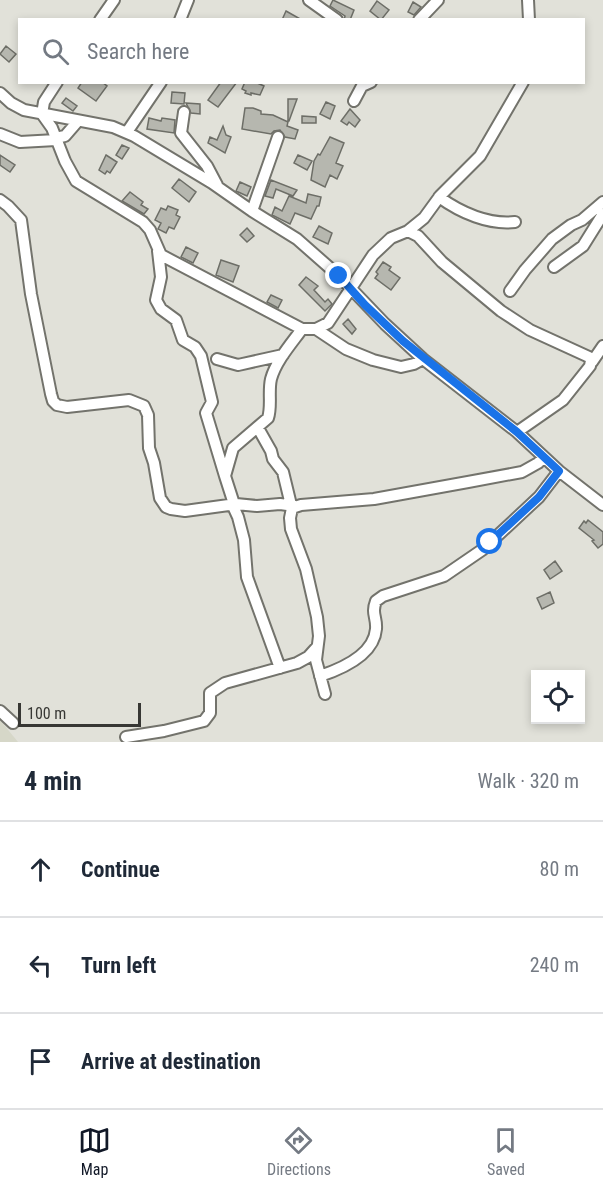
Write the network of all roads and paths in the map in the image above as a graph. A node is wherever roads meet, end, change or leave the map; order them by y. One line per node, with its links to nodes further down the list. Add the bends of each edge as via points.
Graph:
1 (114, 0): 7 (street)
2 (188, 0): 8 (street)
3 (309, 0): 6 (street)
4 (528, 0): 11 (street)
5 (436, 1): 10 (street)
6 (323, 4): 9 (street)
7 (101, 18)
8 (181, 18)
9 (335, 18)
10 (421, 18)
11 (529, 18)
12 (56, 84): 19 (street, via 44,102)
13 (160, 84): 21 (street)
14 (366, 84): 17 (street)
15 (522, 84): 26 (street, via 480,156)
16 (0, 93): 19 (street, via 17,107)
17 (354, 101)
18 (184, 112): 25 (street, via 181,133)
19 (42, 114): 20 (street); 24 (street)
20 (78, 121): 21 (street); 24 (street, via 65,136)
21 (127, 132): 25 (street)
22 (0, 134): 24 (street, via 20,142)
23 (279, 137): 29 (street)
24 (56, 139): 33 (street, via 76,181 143,222)
25 (219, 188): 29 (street)
26 (440, 197): 31 (street, via 484,220); 32 (street)
27 (0, 200): 49 (street, via 21,220 31,294 53,401 67,407 129,400 144,406 149,448 163,503 185,511)
28 (603, 202): 36 (street, via 552,239)
29 (252, 211): 35 (street, via 304,244)
30 (603, 214): 34 (street, via 583,246)
31 (515, 222)
32 (408, 231): 35 (street, via 384,243); 43 (street, via 501,311)
33 (158, 251): 37 (street); 48 (street, via 161,277 156,300 176,320 183,340 201,356 212,402 206,413)
34 (554, 267)
35 (350, 289): 38 (street, via 328,323); 42 (street)
36 (510, 291)
37 (302, 329): 38 (street); 40 (street)
38 (315, 329): 42 (street, via 346,349 373,360 401,367)
39 (603, 346): 43 (street)
40 (283, 355): 41 (street, via 238,365); 44 (street, via 271,379 269,416)
41 (217, 359)
42 (423, 359): 45 (street)
43 (592, 362): 45 (street, via 563,400)
44 (258, 428): 48 (street, via 233,448); 50 (street, via 283,472)
45 (517, 432): 46 (street)
46 (544, 457): 47 (street); 50 (street, via 522,472 374,499)
47 (559, 471): 51 (street); 54 (street, via 539,497 482,550 444,576 376,601 376,632 370,644 347,666)
48 (225, 476): 49 (street)
49 (233, 504): 50 (street); 53 (street, via 244,540 247,577)
50 (293, 505): 52 (street, via 290,523 313,596 319,631)
51 (603, 505)
52 (317, 646): 53 (street, via 308,657); 54 (street)
53 (280, 668): 58 (street, via 216,688 210,693 210,712 204,721)
54 (320, 676): 55 (street)
55 (325, 694)
56 (0, 711): 57 (street)
57 (13, 723)
58 (126, 736)

